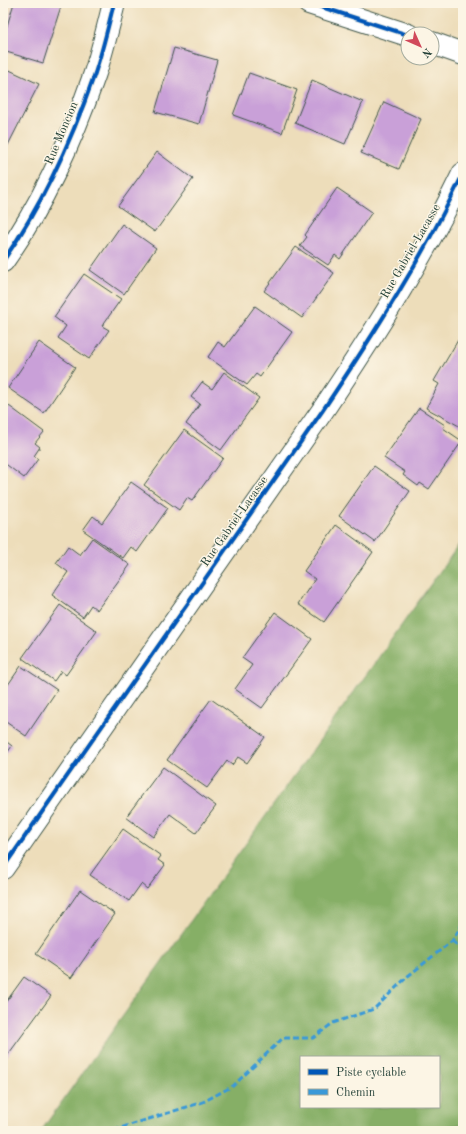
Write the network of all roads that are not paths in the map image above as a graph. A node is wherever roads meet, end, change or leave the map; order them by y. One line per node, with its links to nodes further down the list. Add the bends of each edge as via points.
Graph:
1 (114, 3): 7 (street, Rue Moncion, via 95,75 64,154 30,220)
2 (310, 3): 3 (street)
3 (400, 32)
4 (440, 46): 5 (street)
5 (463, 54)
6 (463, 174): 8 (street, Rue Gabriel-Lacasse, via 421,255 364,349)
7 (3, 260)
8 (3, 868)

